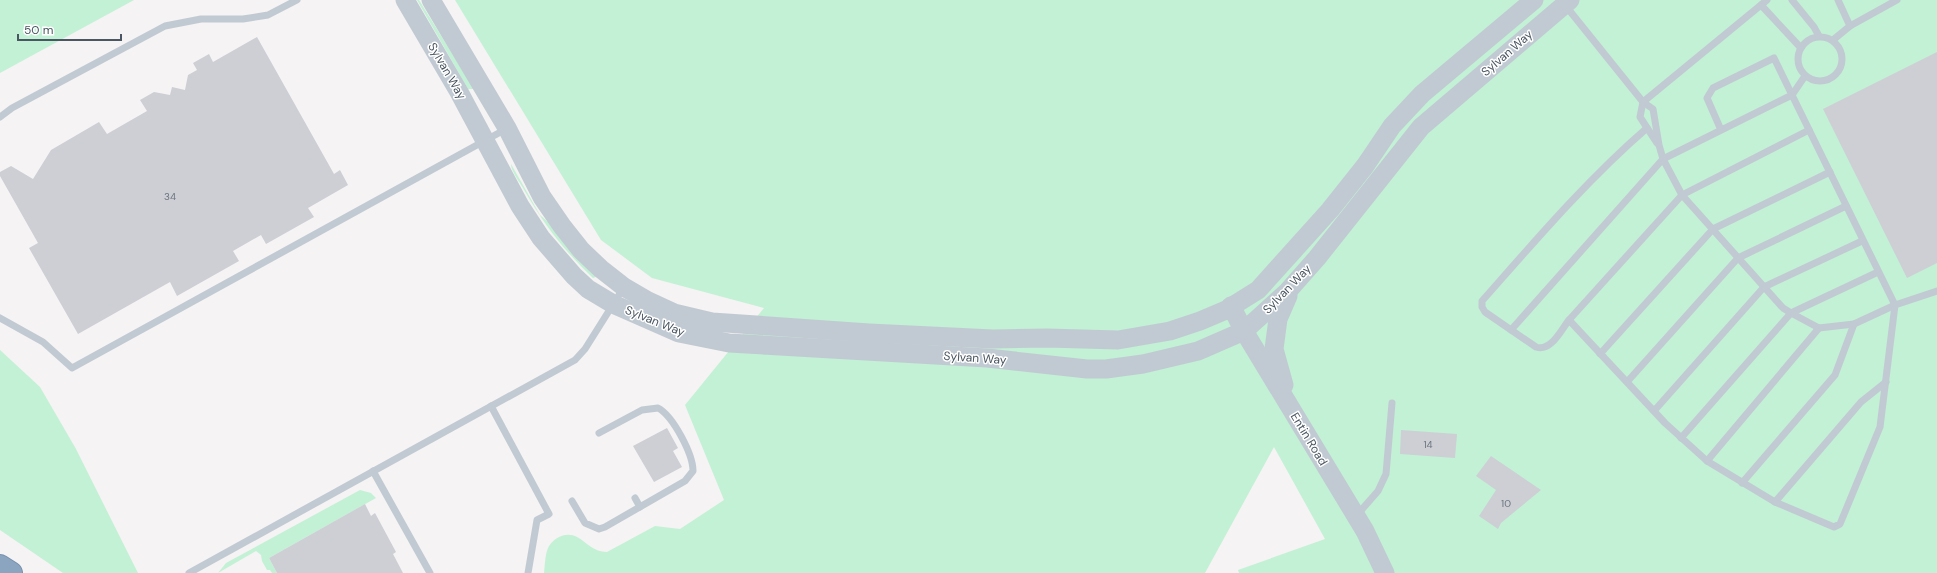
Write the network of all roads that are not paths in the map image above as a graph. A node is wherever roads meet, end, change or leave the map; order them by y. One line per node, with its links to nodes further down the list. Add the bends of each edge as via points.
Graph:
1 (297, 0): 18 (lane, via 268,15 201,19 165,26 19,104)
2 (405, 0): 23 (street, Sylvan Way)
3 (431, 0): 19 (street, Sylvan Way)
4 (1534, 0): 38 (street, Sylvan Way, via 1422,94 1392,126 1360,171 1292,255 1258,290)
5 (1767, 0): 10 (lane)
6 (1792, 0): 12 (lane)
7 (1838, 0): 11 (lane)
8 (1897, 0): 11 (lane)
9 (1565, 1): 17 (lane); 33 (street, Sylvan Way, via 1421,127)
10 (1761, 5): 14 (lane); 17 (lane)
11 (1850, 26): 13 (lane)
12 (1819, 36): 13 (lane); 14 (lane, via 1805,42)
13 (1833, 40): 15 (lane, via 1842,51 1839,72 1827,81 1812,80)
14 (1801, 48): 15 (lane, via 1798,63)
15 (1805, 76): 16 (lane)
16 (1792, 95): 21 (lane); 21 (lane, via 1774,58 1713,88 1706,98); 22 (lane)
17 (1643, 102): 20 (lane, via 1640,117); 24 (lane, via 1653,109)
18 (0, 117)
19 (508, 128): 23 (lane); 34 (street, Sylvan Way, via 542,197 562,226 596,264)
20 (1647, 128): 24 (lane); 45 (lane, via 1618,153 1570,203 1482,301 1485,312)
21 (1721, 130): 25 (lane)
22 (1809, 130): 26 (lane); 27 (lane)
23 (485, 140): 37 (street, Sylvan Way, via 520,206 541,238 588,289); 41 (lane, via 72,368 43,342)
24 (1658, 145): 25 (lane)
25 (1663, 159): 27 (lane); 45 (lane)
26 (1830, 172): 28 (lane); 29 (lane)
27 (1682, 195): 29 (lane); 42 (lane)
28 (1846, 206): 30 (lane); 31 (lane)
29 (1713, 229): 31 (lane); 49 (lane)
30 (1862, 241): 32 (lane); 35 (lane)
31 (1738, 258): 35 (lane); 50 (lane)
32 (1878, 272): 39 (lane); 40 (lane)
33 (1297, 281): 46 (street, Sylvan Way); 54 (street, via 1278,318 1274,349)
34 (624, 286): 37 (lane); 47 (street, Sylvan Way, via 674,313 712,322)
35 (1764, 287): 40 (lane); 55 (lane)
36 (1937, 291): 39 (lane)
37 (613, 304): 48 (street, Sylvan Way, via 679,333 710,340); 53 (lane, via 585,349 575,360)
38 (1231, 306): 46 (street, Entin Road); 47 (street, Sylvan Way, via 1200,321 1170,331 1118,340 993,339)
39 (1895, 306): 43 (lane); 51 (lane)
40 (1791, 313): 44 (lane); 57 (lane)
41 (0, 318)
42 (1569, 320): 45 (lane, via 1548,347 1541,349); 49 (lane)
43 (1854, 324): 44 (lane); 60 (lane, via 1835,375)
44 (1819, 328): 58 (lane)
45 (1511, 330)
46 (1244, 331): 48 (street, Sylvan Way, via 1192,353 1106,369 987,358); 54 (street, Entin Road)
47 (852, 332): 48 (street)
48 (852, 351)
49 (1600, 354): 50 (lane)
50 (1627, 382): 55 (lane)
51 (1886, 382): 63 (lane, via 1861,402); 63 (lane, via 1880,427 1840,524 1834,527)
52 (1392, 403): 65 (lane, via 1386,474 1378,491)
53 (491, 406): 59 (lane); 70 (lane, via 549,514 537,520)
54 (1289, 406): 65 (street, Entin Road)
55 (1654, 411): 57 (lane)
56 (598, 433): 64 (lane, via 647,408 658,408 663,411 673,424 691,458 693,471 685,481)
57 (1681, 438): 58 (lane)
58 (1707, 461): 60 (lane)
59 (373, 472): 68 (lane); 69 (lane)
60 (1742, 483): 63 (lane)
61 (635, 498): 64 (lane)
62 (572, 501): 64 (lane, via 585,523 599,529)
63 (1775, 502)
64 (640, 506)
65 (1356, 517): 71 (street, Entin Road)
66 (0, 566): 67 (highway)
67 (11, 573)
68 (189, 573)
69 (430, 573)
70 (528, 573)
71 (1385, 573)

